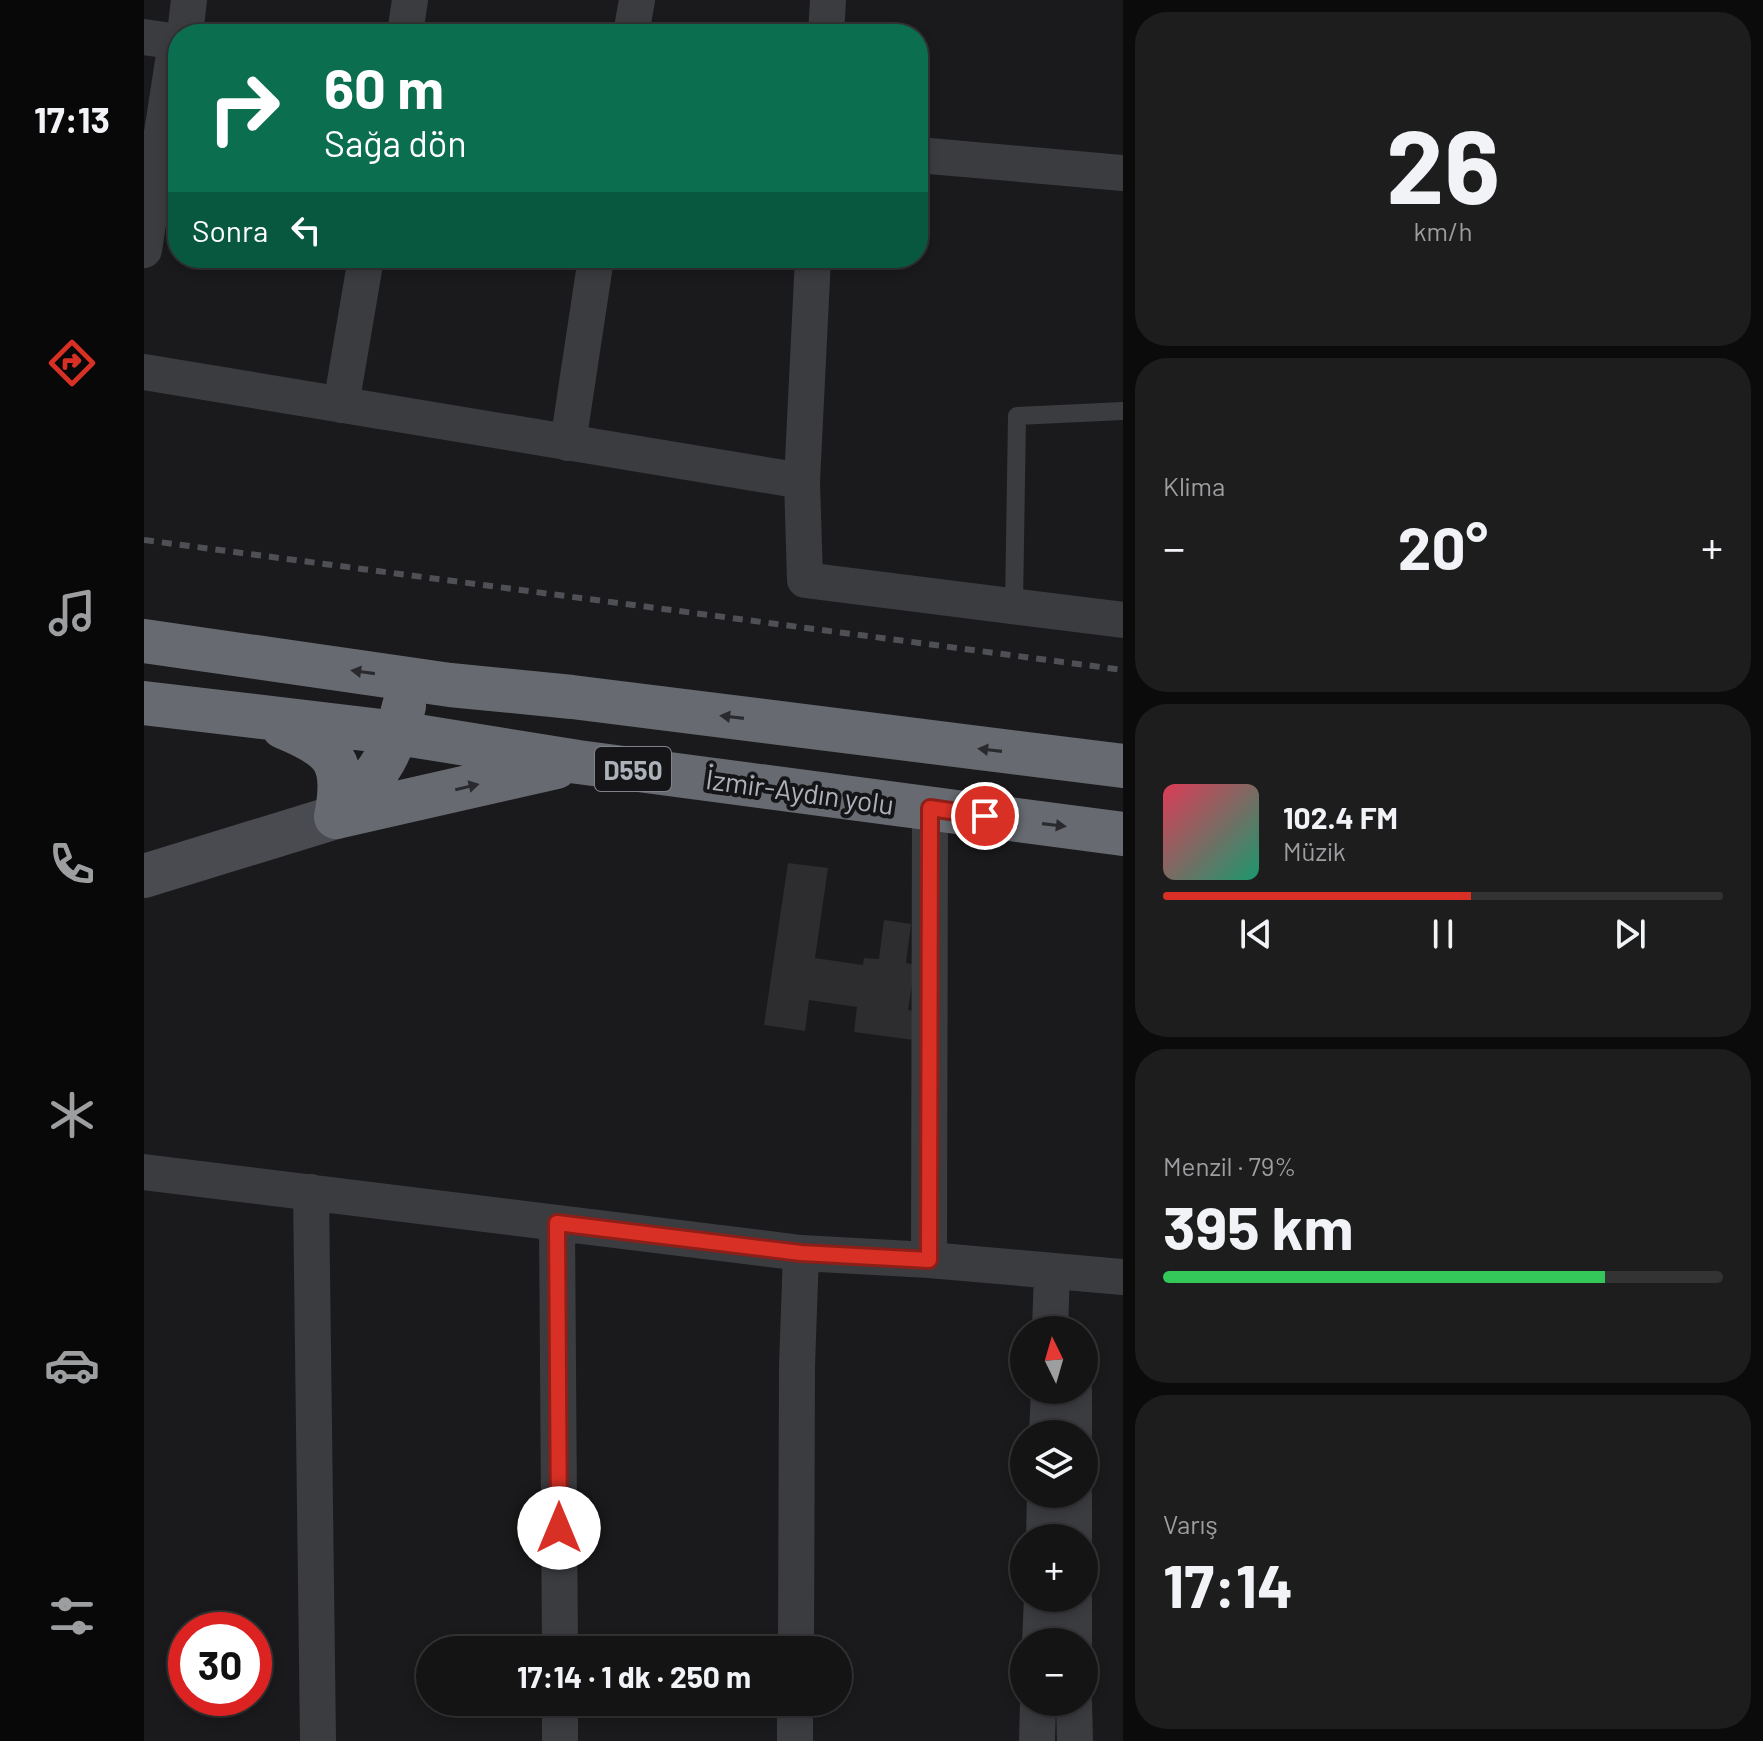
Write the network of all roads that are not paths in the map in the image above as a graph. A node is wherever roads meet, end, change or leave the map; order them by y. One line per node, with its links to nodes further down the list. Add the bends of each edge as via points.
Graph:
1 (189, 0): 5 (street)
2 (410, 0): 6 (street)
3 (637, 0): 7 (street)
4 (828, 0): 8 (street)
5 (186, 24)
6 (406, 24)
7 (633, 24)
8 (827, 24)
9 (144, 37): 10 (street)
10 (168, 41)
11 (168, 94): 14 (street)
12 (928, 156): 13 (street)
13 (1123, 173)
14 (144, 250)
15 (364, 268): 19 (street)
16 (594, 268): 21 (street)
17 (813, 268): 22 (street)
18 (144, 372): 19 (street)
19 (341, 405): 21 (street)
20 (1123, 411): 23 (lane, via 1017,416)
21 (568, 443): 22 (street)
22 (802, 481): 23 (street, via 805,580)
23 (1014, 606): 24 (street)
24 (1123, 620)
25 (144, 641): 26 (highway, D550, one-way to 25)
26 (430, 682): 29 (highway); 31 (highway, D550, one-way to 26)
27 (144, 703): 28 (highway, İzmir-Aydın yolu / D550)
28 (258, 717): 29 (highway, İzmir-Aydın yolu / D550); 34 (highway, via 314,739 336,761 341,793)
29 (417, 736): 30 (highway, İzmir-Aydın yolu / D550); 32 (highway); 34 (highway, via 389,756)
30 (578, 762): 32 (highway, one-way to 30); 33 (highway, İzmir-Aydın yolu / D550)
31 (1123, 766)
32 (416, 799): 34 (highway)
33 (930, 808): 35 (highway, İzmir-Aydın yolu / D550, one-way to 35); 41 (street)
34 (336, 817): 36 (street)
35 (1123, 834)
36 (144, 876)
37 (144, 1172): 38 (street)
38 (311, 1192): 39 (street); 52 (street)
39 (557, 1223): 40 (street); 46 (street)
40 (801, 1253): 41 (street); 47 (street)
41 (929, 1260): 42 (street)
42 (1063, 1272): 43 (street); 44 (street); 45 (street)
43 (1123, 1277)
44 (1053, 1316)
45 (1071, 1316)
46 (560, 1636)
47 (796, 1636)
48 (560, 1716): 53 (street)
49 (795, 1716): 54 (street)
50 (1038, 1716): 55 (street)
51 (1074, 1716): 56 (street)
52 (318, 1741)
53 (560, 1741)
54 (795, 1741)
55 (1037, 1741)
56 (1075, 1741)

